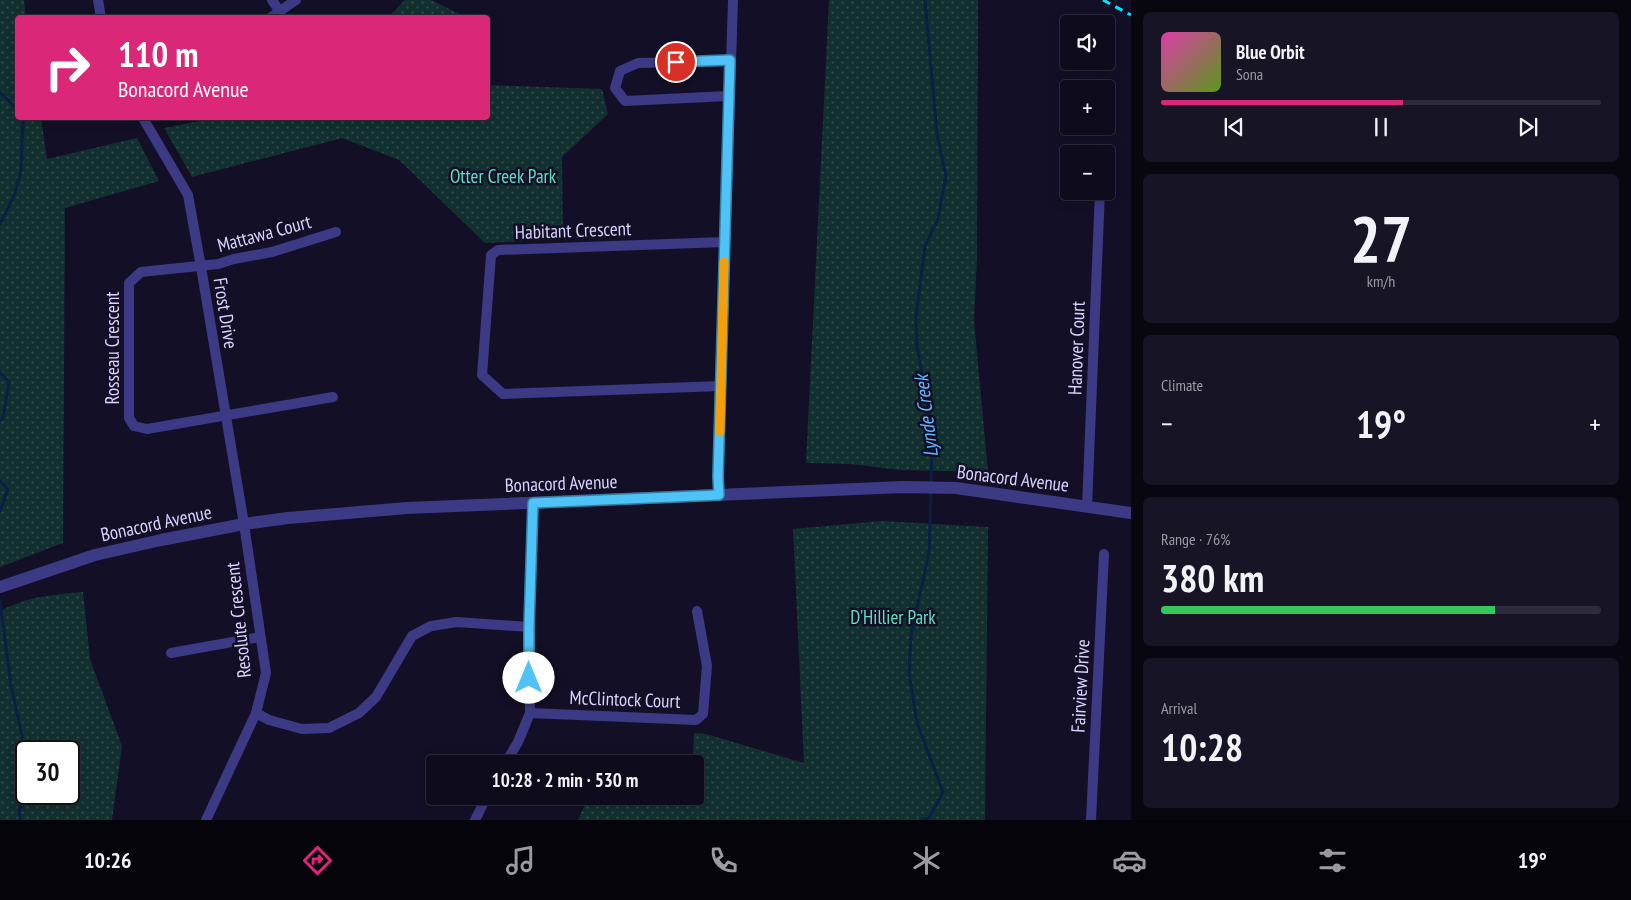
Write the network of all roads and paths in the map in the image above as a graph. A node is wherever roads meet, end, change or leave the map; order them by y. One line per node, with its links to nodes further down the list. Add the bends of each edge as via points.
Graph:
1 (98, 0): 6 (street)
2 (272, 0): 5 (street)
3 (296, 0): 5 (street)
4 (733, 0): 8 (street)
5 (280, 12): 7 (street)
6 (100, 15)
7 (275, 15)
8 (730, 60): 9 (street); 9 (street, via 638,63 620,71 615,88 625,101)
9 (728, 96): 13 (street)
10 (144, 120): 14 (street, Frost Drive, via 188,195)
11 (1100, 200): 20 (street, Hanover Court)
12 (336, 232): 14 (street, Mattawa Court, via 272,252)
13 (724, 242): 15 (street); 15 (street, Habitant Crescent, via 498,250 491,255 482,375 503,394)
14 (201, 267): 17 (street, Frost Drive); 17 (street, Rosseau Crescent, via 141,272 129,283 129,418 134,426 147,429)
15 (721, 386): 18 (street)
16 (333, 397): 17 (street, Rosseau Crescent)
17 (225, 416): 22 (street, Frost Drive)
18 (719, 495): 19 (street, Bonacord Avenue); 20 (street, Bonacord Avenue, via 903,487 956,488)
19 (533, 503): 22 (street, Bonacord Avenue, via 407,508); 26 (street)
20 (1088, 506): 21 (street, Bonacord Avenue)
21 (1131, 513)
22 (244, 524): 24 (street, Bonacord Avenue, via 95,556); 27 (street, Resolute Crescent)
23 (1104, 554): 35 (street, Fairview Drive)
24 (0, 587)
25 (697, 611): 29 (street, McClintock Court, via 707,666 704,714 696,720)
26 (529, 627): 29 (street); 30 (street, via 457,622 431,626 412,636 376,697 360,713 329,728 302,729)
27 (260, 637): 28 (street); 30 (street, Resolute Crescent, via 266,672)
28 (171, 654)
29 (530, 713): 31 (street)
30 (256, 714): 33 (street, Resolute Crescent)
31 (510, 755)
32 (482, 805): 34 (street)
33 (206, 820)
34 (475, 820)
35 (1091, 820)

